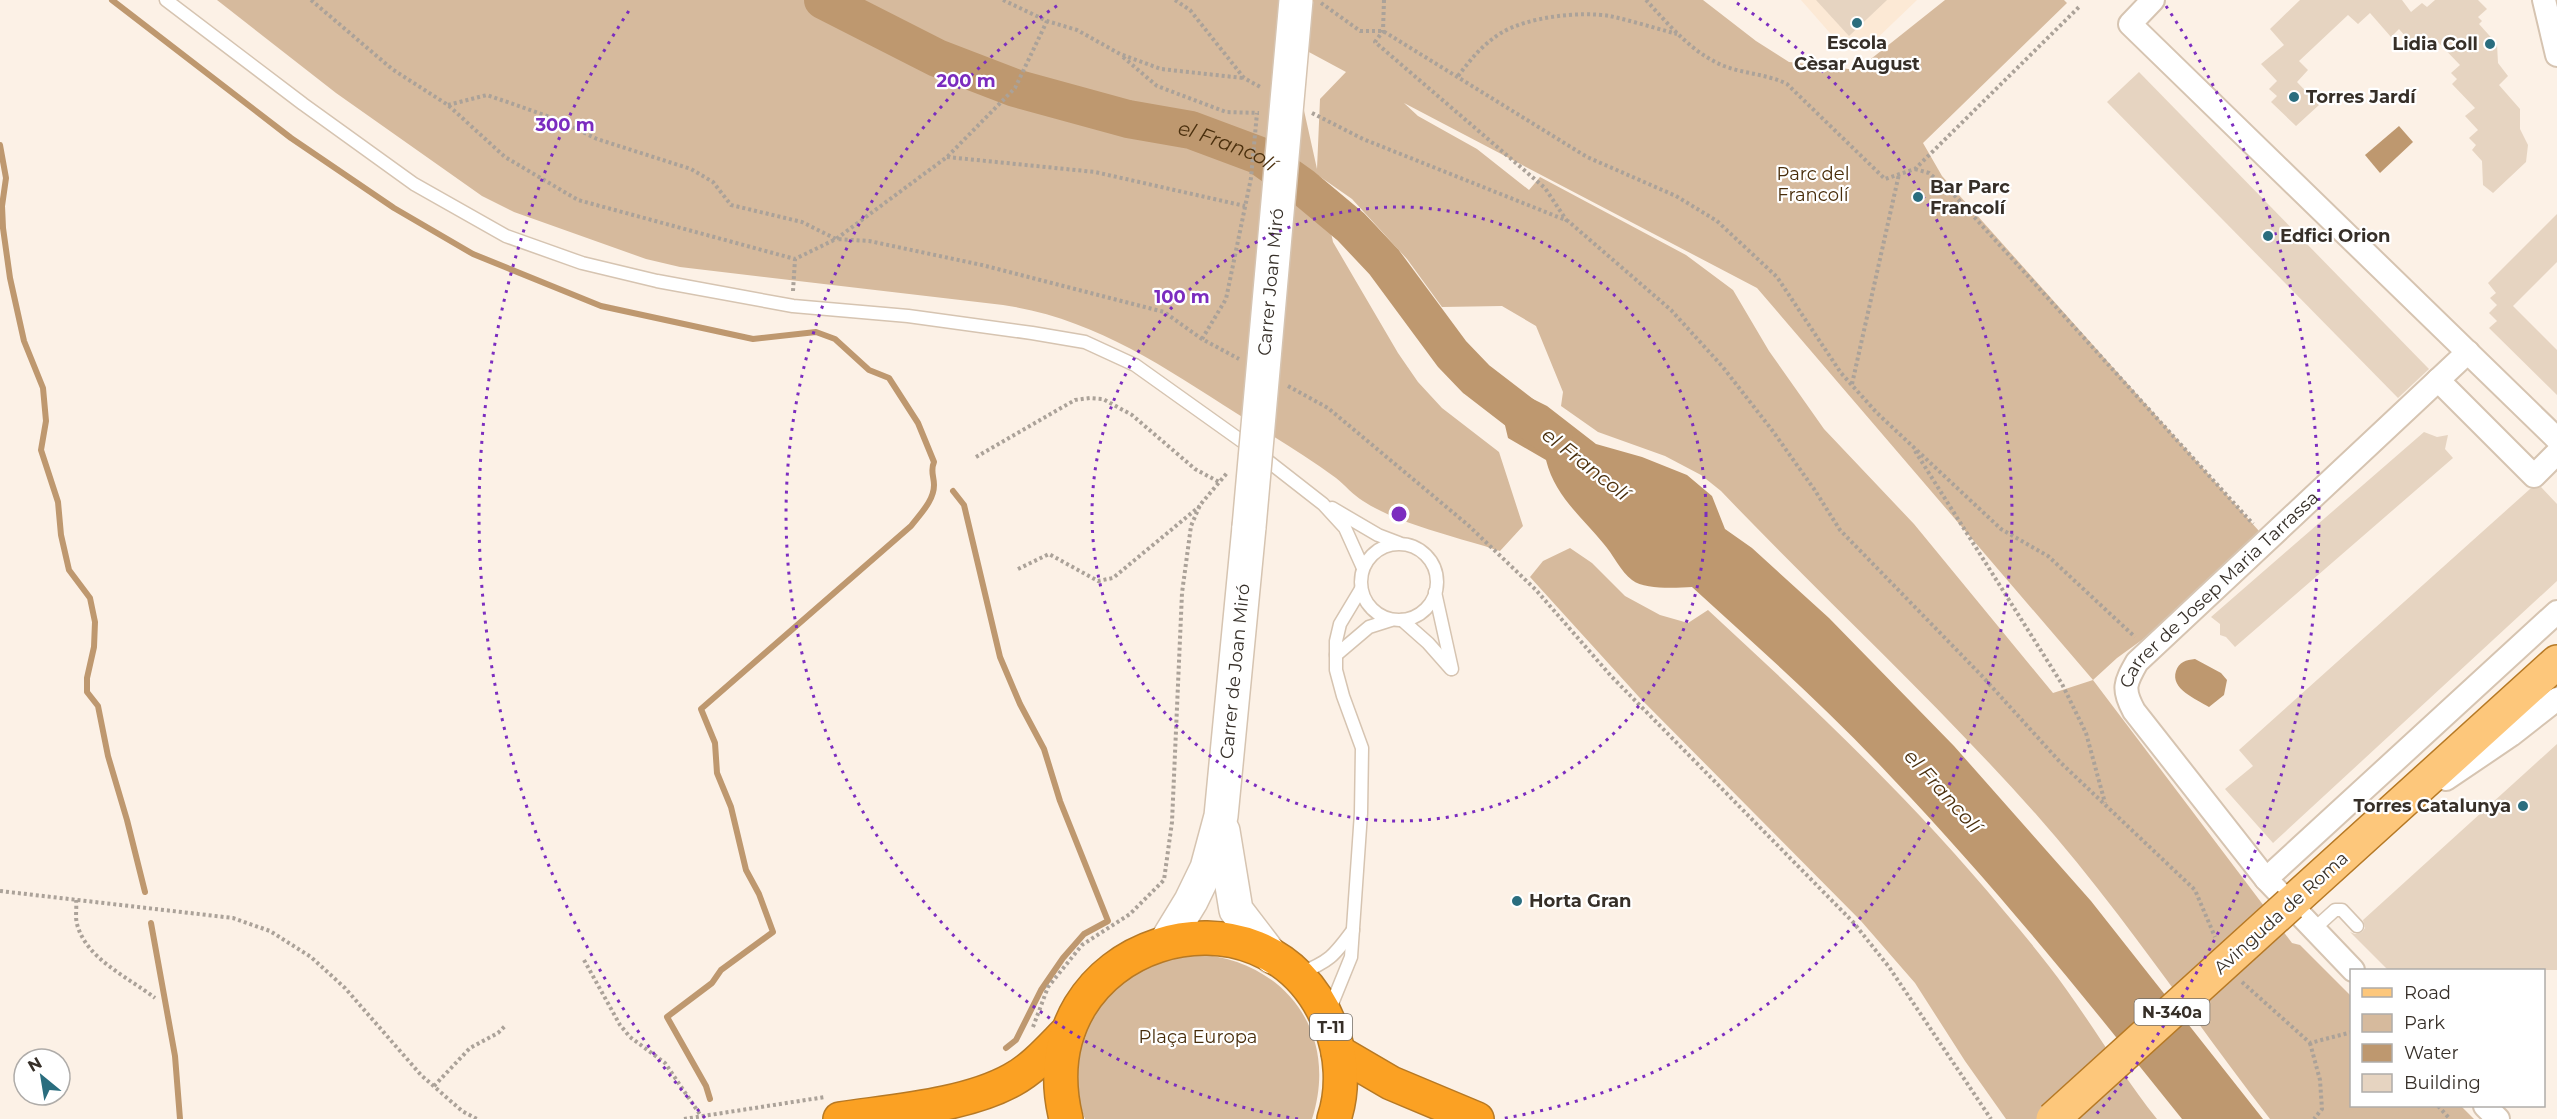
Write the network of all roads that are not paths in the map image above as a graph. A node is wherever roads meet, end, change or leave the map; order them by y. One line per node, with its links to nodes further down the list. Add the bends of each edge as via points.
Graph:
1 (166, 0): 10 (lane, via 414,184 506,236 582,263 793,306 908,316 1085,342 1135,365)
2 (1296, 0): 11 (street, Carrer Joan Miró, bridge)
3 (2153, 0): 6 (street, via 2130,24)
4 (2544, 0): 5 (street)
5 (2557, 55)
6 (2468, 351): 7 (street, Carrer de Josep Maria Tarrassa); 8 (street)
7 (2438, 380): 9 (street, via 2534,476); 23 (street, Carrer de Josep Maria Tarrassa, via 2149,650 2127,680 2125,696 2133,711)
8 (2557, 439)
9 (2557, 453)
10 (1323, 504): 12 (lane); 13 (lane, via 1345,528)
11 (1249, 527): 22 (street, Carrer de Joan Miró)
12 (1402, 544): 13 (lane, via 1378,550); 15 (lane, via 1430,560 1437,581)
13 (1363, 568): 14 (lane)
14 (1361, 589): 17 (lane, via 1371,609); 18 (lane, via 1340,624)
15 (1436, 592): 17 (lane, via 1423,612); 17 (lane, via 1452,669 1428,643)
16 (2557, 612): 23 (street, Avinguda de Roma)
17 (1396, 620): 18 (lane, via 1369,627)
18 (1336, 655): 26 (lane, via 1342,696 1362,748)
19 (2557, 662): 21 (main road, Avinguda de Roma / N-340a)
20 (2557, 699): 21 (street, Avinguda de Roma)
21 (2375, 827): 24 (main road, Avinguda de Roma / N-340a)
22 (1217, 868): 28 (street); 29 (street, Carrer de Joan Miró, via 1236,910)
23 (2266, 879): 24 (street, Carrer de Josep Maria Tarrassa)
24 (2290, 904): 27 (street, Carrer de Josep Maria Tarrassa); 39 (main road, Avinguda de Roma / N-340a, bridge)
25 (2356, 926): 27 (lane, Avinguda de Roma, via 2342,910 2335,910)
26 (1354, 929): 29 (lane, via 1334,956 1321,965); 31 (lane, via 1351,957)
27 (2314, 929): 30 (street, Carrer de Josep Maria Tarrassa)
28 (1166, 942): 29 (highway, T-11, via 1191,938 1223,940 1253,948); 32 (highway, T-11, via 1126,959 1107,973 1084,1000)
29 (1284, 966): 31 (highway, T-11, via 1308,988)
30 (2352, 969)
31 (1327, 1017): 33 (highway, T-11)
32 (1068, 1031): 35 (highway, T-11, via 1032,1067 982,1094 950,1101); 36 (highway, T-11, via 1060,1077)
33 (1338, 1052): 37 (highway, T-11, via 1340,1093); 38 (highway, T-11, via 1391,1083)
34 (2486, 1107): 40 (street)
35 (835, 1108)
36 (1066, 1119)
37 (1334, 1119)
38 (1477, 1119)
39 (2053, 1119)
40 (2498, 1119)

